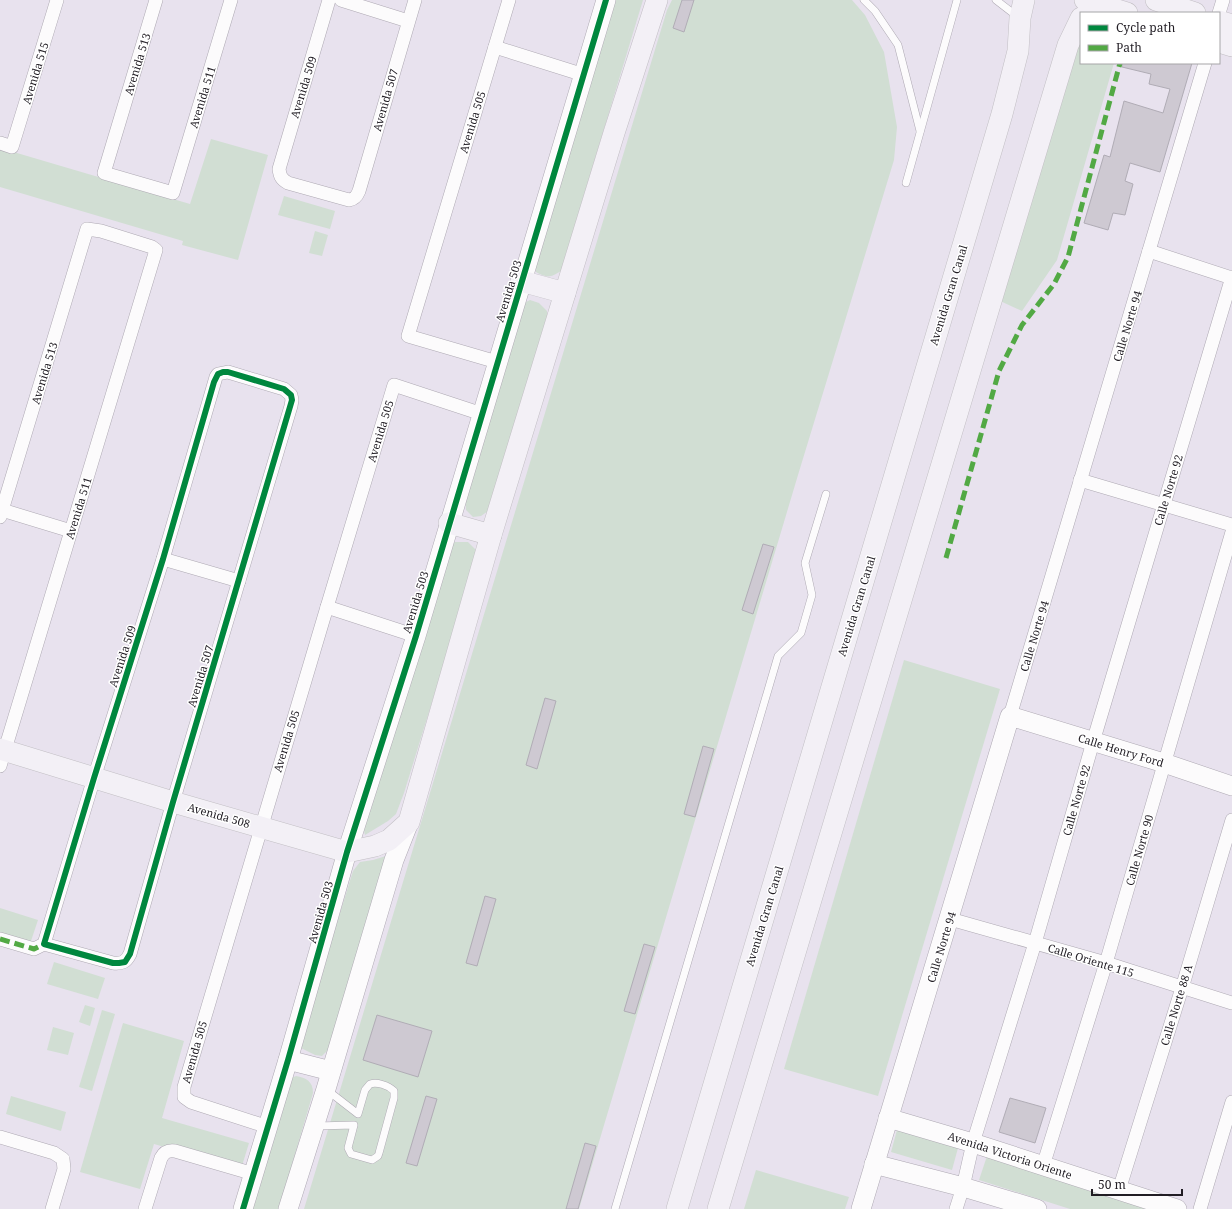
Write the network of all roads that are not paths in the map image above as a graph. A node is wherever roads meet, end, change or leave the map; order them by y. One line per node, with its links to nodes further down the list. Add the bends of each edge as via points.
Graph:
1 (57, 0): 30 (street, Avenida 515)
2 (156, 0): 32 (street, Avenida 513, via 104,173)
3 (231, 0): 32 (street, Avenida 511)
4 (329, 0): 33 (street, Avenida 509, via 279,169 282,180 288,183 344,199)
5 (341, 0): 21 (street)
6 (415, 0): 21 (street, Avenida 507)
7 (509, 0): 26 (street, Avenida 505)
8 (606, 0): 28 (street, Avenida 503)
9 (657, 0): 38 (main road)
10 (864, 0): 29 (lane, via 875,11 898,45)
11 (957, 0): 29 (lane)
12 (996, 0): 16 (lane)
13 (1156, 0): 18 (main road)
14 (1223, 0): 19 (street)
15 (1086, 7): 17 (main road)
16 (1022, 9): 93 (main road, Avenida Gran Canal, via 1018,51 1002,114)
17 (1119, 12)
18 (1192, 12)
19 (1219, 12)
20 (1080, 19): 94 (main road, via 1068,44)
21 (408, 21): 33 (street, Avenida 507, via 359,191)
22 (1220, 21): 23 (main road)
23 (1232, 25)
24 (1220, 42): 25 (main road)
25 (1232, 46)
26 (495, 47): 28 (street); 39 (street, Avenida 505, via 408,336)
27 (1205, 64): 35 (street, Calle Norte 94)
28 (584, 75): 37 (street, Avenida 503)
29 (920, 131): 31 (lane)
30 (6, 145)
31 (906, 184)
32 (173, 193)
33 (354, 199)
34 (87, 229): 45 (street, Avenida 513); 48 (street, Avenida 511, via 101,231 156,250)
35 (1149, 251): 36 (street); 42 (street, Calle Norte 94)
36 (1232, 278): 44 (street, Calle Norte 92)
37 (522, 281): 38 (main road); 39 (street, Avenida 503)
38 (565, 293): 50 (main road)
39 (498, 362): 41 (street, Avenida 503)
40 (291, 395): 51 (street, Avenida 509, via 284,389 228,372 218,374); 52 (street, Avenida 507, via 291,406)
41 (482, 414): 46 (street, Avenida 503); 53 (street, Avenida 505, via 394,386)
42 (1080, 480): 44 (street); 55 (street, Calle Norte 94)
43 (826, 494): 92 (lane, via 806,563 812,595 801,633 778,656)
44 (1163, 505): 47 (street); 56 (street, Calle Norte 92)
45 (1, 514): 48 (street)
46 (449, 523): 50 (main road); 54 (street, Avenida 503)
47 (1232, 525)
48 (71, 531): 57 (street, Avenida 511)
49 (1232, 532): 58 (street, Calle Norte 90)
50 (491, 535): 63 (main road)
51 (163, 559): 52 (street); 59 (street, Avenida 509)
52 (239, 581): 61 (street, Avenida 507)
53 (326, 607): 54 (street); 64 (street, Avenida 505)
54 (416, 636): 65 (street, Avenida 503)
55 (1010, 716): 56 (street, Calle Henry Ford); 66 (street, Calle Norte 94)
56 (1093, 742): 58 (street, Calle Henry Ford); 68 (street, Calle Norte 92)
57 (2, 755): 59 (main road, Avenida 508)
58 (1164, 764): 60 (street, Calle Henry Ford); 70 (street, Calle Norte 90)
59 (94, 778): 61 (main road, Avenida 508); 69 (street, Avenida 509)
60 (1232, 786)
61 (173, 802): 64 (main road, Avenida 508); 69 (street, Avenida 507, via 130,954 125,962 113,963)
62 (1232, 820): 71 (street, Calle Norte 88 A)
63 (409, 822): 65 (main road, Avenida 508, via 389,840); 74 (street, via 394,860)
64 (261, 828): 65 (main road, Avenida 508); 80 (street, Avenida 505, via 184,1087 184,1098)
65 (347, 852): 73 (street, Avenida 503)
66 (950, 918): 68 (street, Calle Oriente 115); 77 (street, Calle Norte 94)
67 (0, 939): 69 (street, via 34,949)
68 (1035, 943): 70 (street, Calle Oriente 115); 82 (street, Calle Norte 92)
69 (44, 944)
70 (1106, 964): 71 (street, Calle Oriente 115); 84 (street, Calle Norte 90)
71 (1182, 988): 72 (street, Calle Oriente 115); 87 (street, Calle Norte 88 A)
72 (1232, 1003)
73 (288, 1060): 74 (street); 80 (street, Avenida 503)
74 (328, 1080): 76 (lane); 79 (street)
75 (1232, 1102): 99 (street)
76 (358, 1114): 78 (lane); 78 (lane, via 365,1090 370,1084 388,1087 394,1091 379,1153 375,1158 355,1156 349,1151 348,1144)
77 (888, 1118): 82 (street, Avenida Victoria Oriente); 83 (street, Calle Norte 94)
78 (354, 1125): 79 (lane)
79 (314, 1126): 91 (street)
80 (268, 1127): 85 (street, Avenida 503)
81 (0, 1137): 88 (street, via 54,1154 62,1159 64,1169)
82 (973, 1143): 84 (street, Avenida Victoria Oriente); 86 (street, Calle Norte 92)
83 (874, 1164): 86 (street); 95 (street, Calle Norte 94)
84 (1043, 1166): 87 (street, Avenida Victoria Oriente)
85 (254, 1174): 89 (street, via 175,1151 166,1152 161,1158); 90 (street, Avenida 503)
86 (963, 1187): 96 (street, Calle Norte 92); 97 (street)
87 (1119, 1190): 98 (street, Avenida Victoria Oriente)
88 (52, 1209)
89 (145, 1209)
90 (243, 1209)
91 (288, 1209)
92 (615, 1209)
93 (677, 1209)
94 (718, 1209)
95 (861, 1209)
96 (956, 1209)
97 (1034, 1209)
98 (1177, 1209)
99 (1200, 1209)

